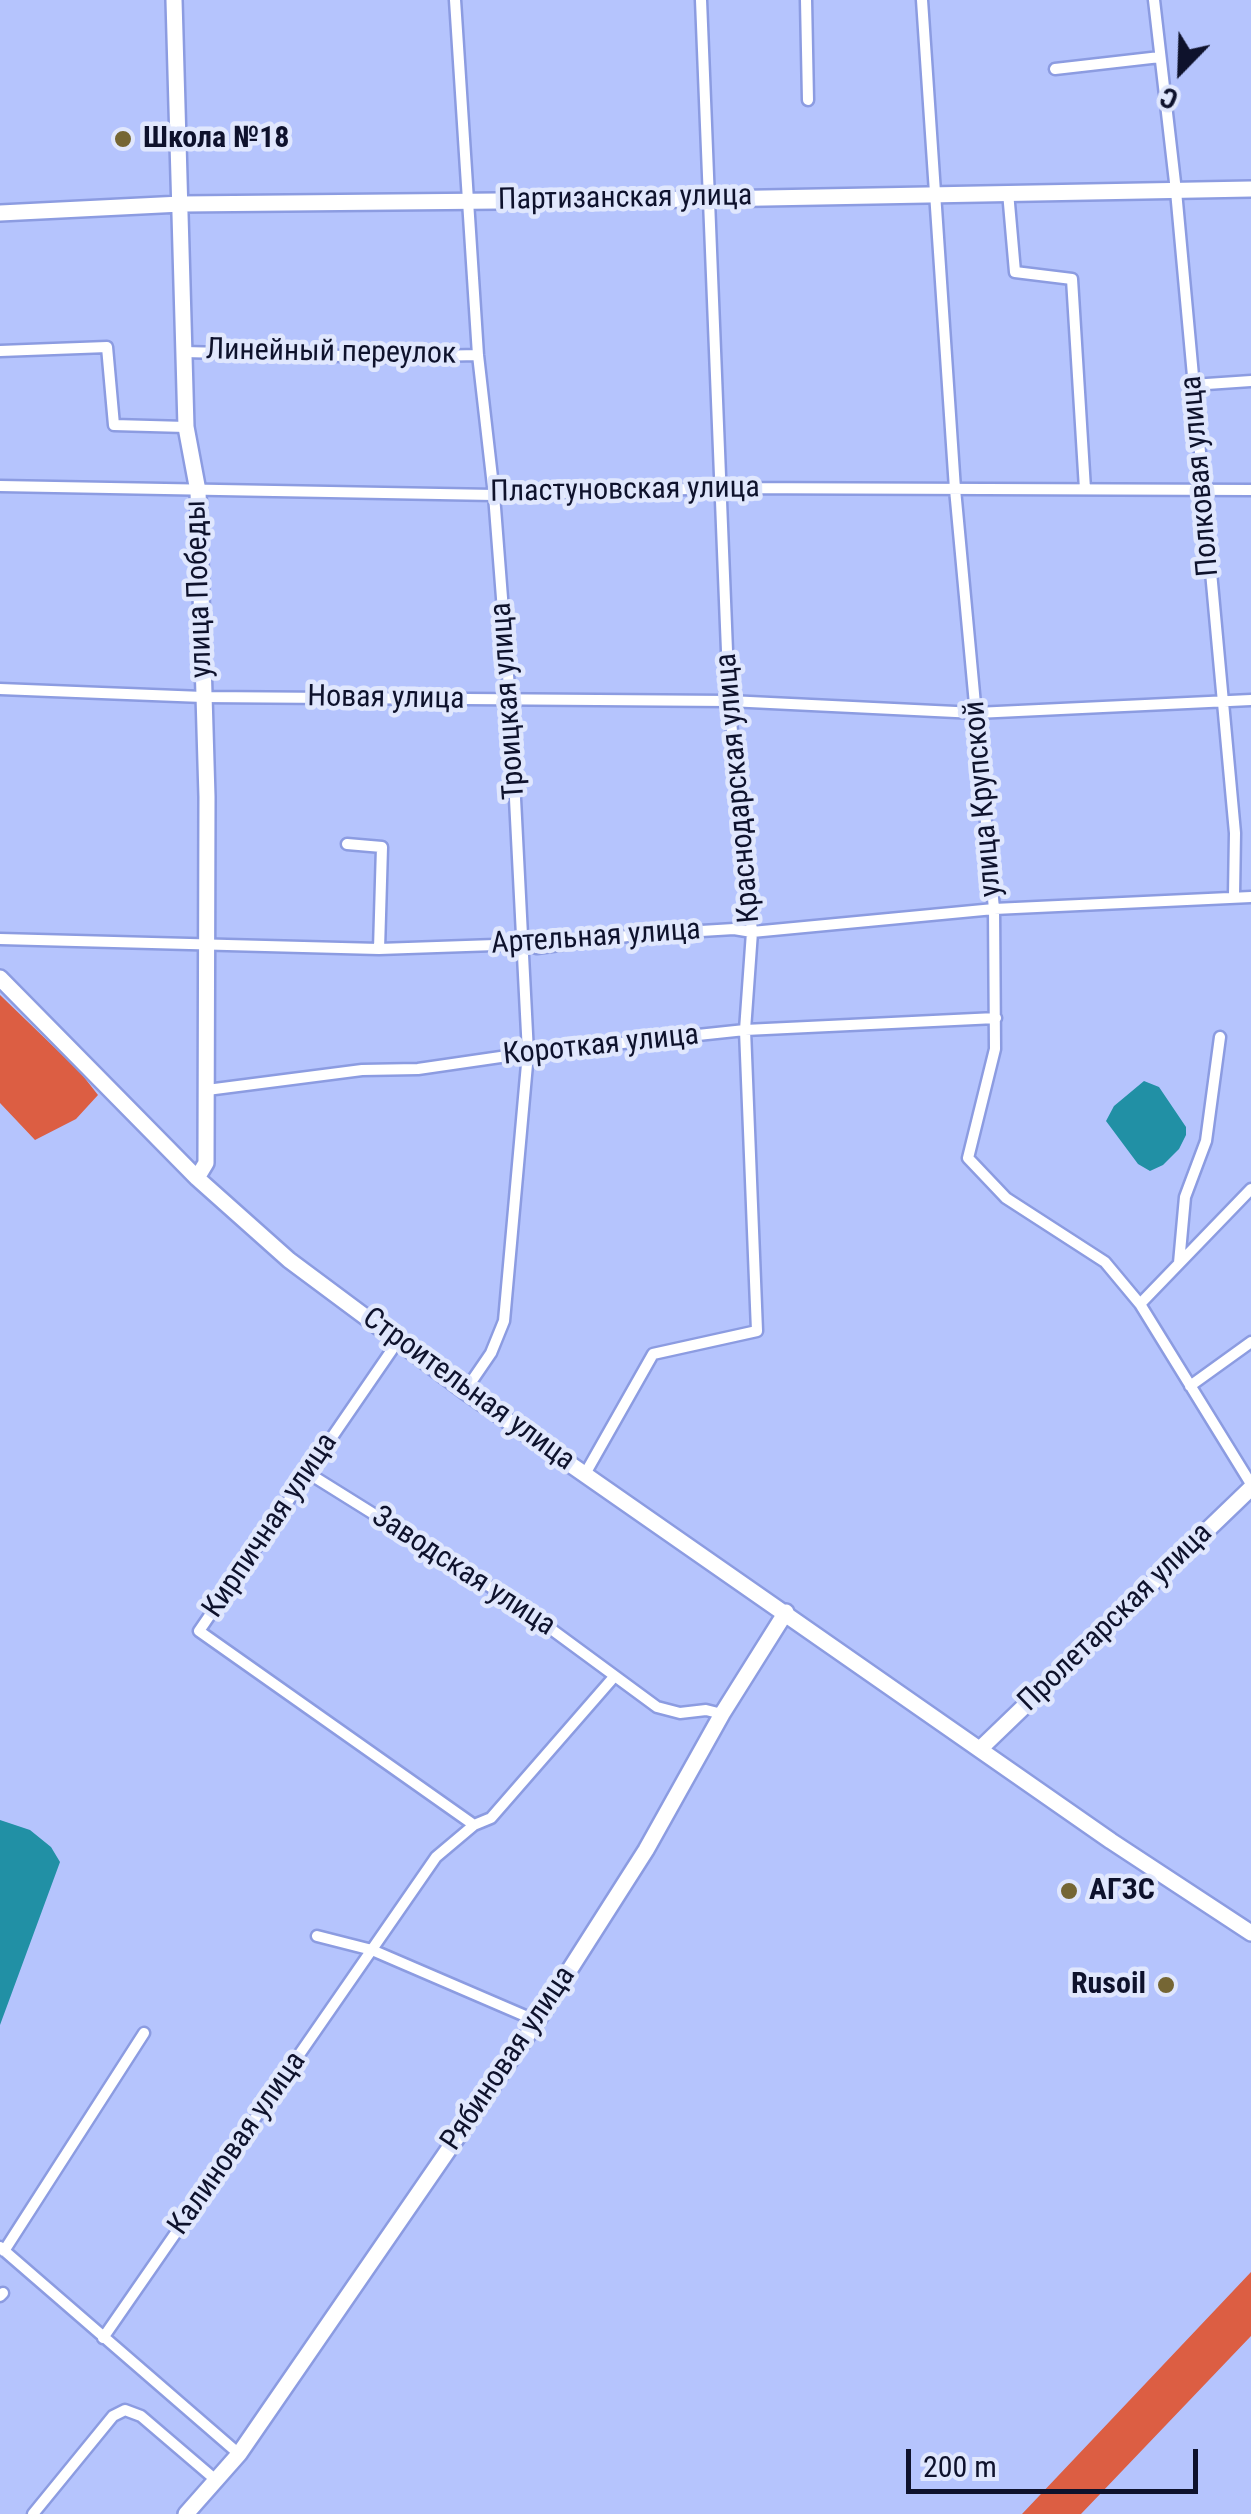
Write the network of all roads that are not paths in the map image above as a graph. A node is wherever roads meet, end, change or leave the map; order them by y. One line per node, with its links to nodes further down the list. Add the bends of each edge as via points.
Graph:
1 (174, 0): 16 (street, улица Победы)
2 (455, 0): 15 (street, Троицкая улица)
3 (701, 0): 14 (street, Краснодарская улица)
4 (806, 0): 9 (street)
5 (922, 0): 13 (street, улица Крупской)
6 (1154, 0): 7 (street, Полковая улица)
7 (1160, 57): 8 (street); 11 (street, Полковая улица)
8 (1056, 69)
9 (808, 100)
10 (1251, 189): 11 (street, Партизанская улица)
11 (1176, 191): 12 (street, Партизанская улица); 22 (street, Полковая улица)
12 (1008, 192): 13 (street, Партизанская улица); 27 (street, via 1015,272 1072,279)
13 (933, 193): 14 (street, Партизанская улица); 26 (street, улица Крупской)
14 (711, 200): 15 (street, Партизанская улица); 25 (street, Краснодарская улица)
15 (468, 201): 16 (street, Партизанская улица); 20 (street, Троицкая улица)
16 (181, 204): 17 (street, Партизанская улица); 19 (street, улица Победы)
17 (0, 213)
18 (0, 351): 23 (street, via 107,347 114,425)
19 (184, 352): 20 (street, Линейный переулок); 23 (street, улица Победы)
20 (478, 354): 31 (street, Троицкая улица)
21 (1251, 380): 22 (street)
22 (1192, 385): 28 (street, Полковая улица)
23 (186, 427): 30 (street, улица Победы)
24 (0, 486): 30 (street, Пластуновская улица)
25 (720, 488): 26 (street, Пластуновская улица); 31 (street, Пластуновская улица); 37 (street, Краснодарская улица)
26 (955, 489): 27 (street, Пластуновская улица); 38 (street, улица Крупской)
27 (1085, 489): 28 (street, Пластуновская улица)
28 (1202, 490): 29 (street, Пластуновская улица); 34 (street, Полковая улица)
29 (1251, 490)
30 (198, 491): 31 (street, Пластуновская улица); 33 (street, улица Победы)
31 (494, 495): 36 (street, Троицкая улица)
32 (0, 689): 33 (street, Новая улица)
33 (203, 697): 36 (street, Новая улица); 45 (street, улица Победы)
34 (1222, 700): 35 (street, Новая улица); 38 (street, Новая улица); 40 (street, Полковая улица)
35 (1251, 700)
36 (510, 701): 37 (street, Новая улица); 46 (street, Троицкая улица)
37 (729, 701): 38 (street, Новая улица); 43 (street, Краснодарская улица)
38 (976, 713): 42 (street, улица Крупской)
39 (348, 844): 47 (street, via 382,847)
40 (1234, 896): 41 (street, Артельная улица); 42 (street, Артельная улица)
41 (1251, 897)
42 (994, 909): 43 (street, Артельная улица); 49 (street, улица Крупской)
43 (752, 932): 46 (street, Артельная улица); 50 (street, Краснодарская улица)
44 (0, 939): 45 (street, Артельная улица)
45 (206, 944): 47 (street, Артельная улица); 53 (street, улица Победы)
46 (524, 944): 47 (street, Артельная улица); 52 (street, Троицкая улица)
47 (379, 948)
48 (0, 978): 54 (street, Строительная улица)
49 (996, 1018): 50 (street, Короткая улица); 57 (street, улица Крупской, via 989,1080 968,1158 1006,1198 1105,1262)
50 (745, 1030): 52 (street, Короткая улица); 63 (street, Краснодарская улица, via 757,1331 653,1354)
51 (1220, 1037): 56 (street, via 1206,1141 1185,1197)
52 (528, 1053): 53 (street, Короткая улица); 61 (street, Троицкая улица, via 504,1320)
53 (207, 1090): 54 (street, улица Победы, via 206,1163)
54 (198, 1178): 58 (street, Строительная улица, via 290,1260)
55 (1251, 1189): 56 (street)
56 (1178, 1263): 57 (street)
57 (1140, 1304): 60 (street, улица Крупской)
58 (398, 1341): 61 (street, Строительная улица); 62 (street, Кирпичная улица)
59 (1251, 1342): 60 (street)
60 (1190, 1386): 64 (street, улица Крупской)
61 (465, 1391): 63 (street, Строительная улица)
62 (308, 1473): 66 (street, Заводская улица, via 513,1601); 69 (street, Кирпичная улица, via 199,1632)
63 (586, 1474): 65 (street, Строительная улица)
64 (1251, 1486): 68 (street, Пролетарская улица)
65 (786, 1612): 67 (street, Рябиновая улица); 68 (street, Строительная улица)
66 (613, 1678): 67 (street, Заводская улица, via 657,1707); 69 (street, Калиновая улица, via 490,1818)
67 (722, 1714): 73 (street, Рябиновая улица, via 646,1850)
68 (981, 1748): 70 (street, Строительная улица)
69 (474, 1825): 72 (street, Калиновая улица, via 436,1857)
70 (1251, 1933)
71 (318, 1936): 72 (street)
72 (372, 1950): 73 (street); 76 (street, Калиновая улица)
73 (537, 2021): 77 (street, Рябиновая улица)
74 (144, 2033): 75 (street)
75 (2, 2249): 76 (street)
76 (103, 2338): 77 (street)
77 (240, 2454): 78 (street, Рябиновая улица)
78 (217, 2481): 79 (street, via 141,2416 125,2410 113,2416); 80 (street, Рябиновая улица)
79 (33, 2514)
80 (186, 2514)

